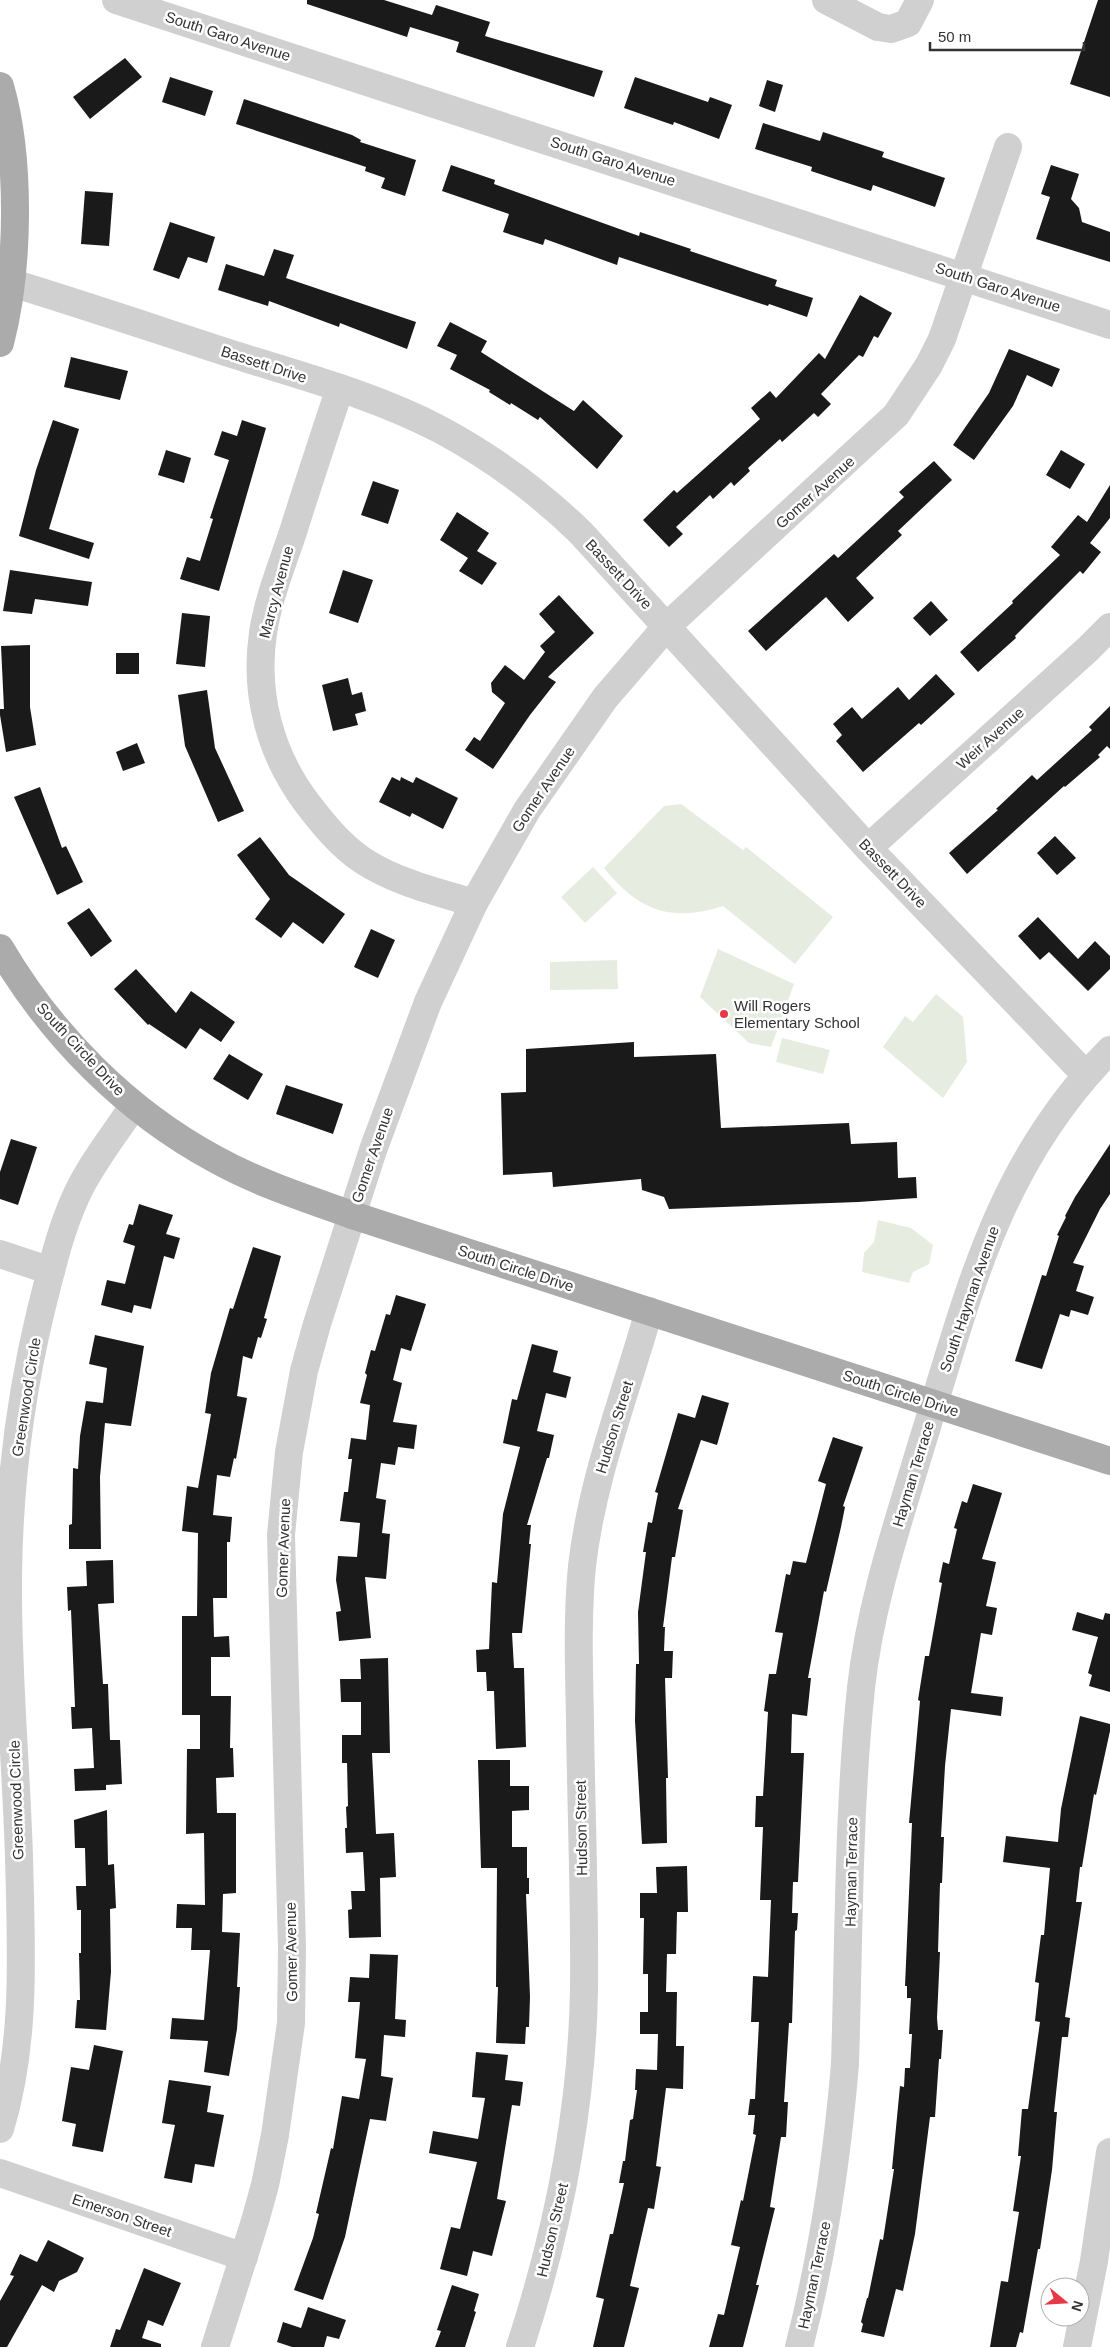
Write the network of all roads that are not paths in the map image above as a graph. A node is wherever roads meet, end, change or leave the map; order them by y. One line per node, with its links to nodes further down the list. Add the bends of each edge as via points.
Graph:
1 (116, 0): 4 (street, South Garo Avenue)
2 (826, 0): 3 (street, via 878,27 891,29 908,23)
3 (920, 0)
4 (169, 8): 7 (street, South Garo Avenue)
5 (0, 86): 8 (main road, via 10,140 15,198)
6 (1008, 147): 7 (street, Gomer Avenue)
7 (965, 276): 9 (street, South Garo Avenue); 12 (street, Gomer Avenue, via 930,366 896,415)
8 (12, 283): 10 (main road); 11 (street, Bassett Drive)
9 (1110, 324)
10 (0, 343)
11 (340, 388): 12 (street, Bassett Drive, via 440,429 517,477 581,533); 15 (street, Marcy Avenue, via 263,632 260,669 263,707 282,766 339,842 384,872)
12 (667, 626): 14 (street, Bassett Drive); 15 (street, Gomer Avenue, via 599,706 527,810)
13 (1110, 627): 14 (street, Weir Avenue)
14 (868, 848): 18 (street, Bassett Drive)
15 (474, 903): 20 (street, Gomer Avenue, via 425,1010)
16 (0, 948): 19 (main road, South Circle Drive, via 35,1001 65,1038)
17 (1110, 1050): 18 (street, South Hayman Avenue)
18 (1086, 1074): 24 (street, South Hayman Avenue, via 1028,1158 998,1215 976,1270)
19 (134, 1105): 20 (main road, South Circle Drive, via 214,1159 289,1193); 22 (street, Greenwood Circle, via 77,1194)
20 (352, 1215): 23 (main road, South Circle Drive); 29 (street, Gomer Avenue, via 304,1371 284,1494 280,1535 281,1618 292,1948 291,2023 275,2135)
21 (0, 1254): 22 (street)
22 (51, 1271): 26 (street, Greenwood Circle, via 22,1398 12,1506 8,1574 9,1644 22,1972 18,2039)
23 (649, 1311): 24 (main road, South Circle Drive); 31 (street, Hudson Street, via 606,1448 582,1567 578,1637 584,1990 576,2103 554,2233)
24 (934, 1403): 25 (main road, South Circle Drive); 32 (street, Hayman Terrace, via 887,1563 868,1640 861,1685 852,1806 841,2110 828,2204)
25 (1110, 1461)
26 (0, 2129)
27 (1110, 2152): 33 (street, via 1094,2261)
28 (0, 2173): 29 (street, Emerson Street)
29 (244, 2257): 30 (street, Gomer Avenue)
30 (215, 2347)
31 (520, 2347)
32 (799, 2347)
33 (1076, 2347)

